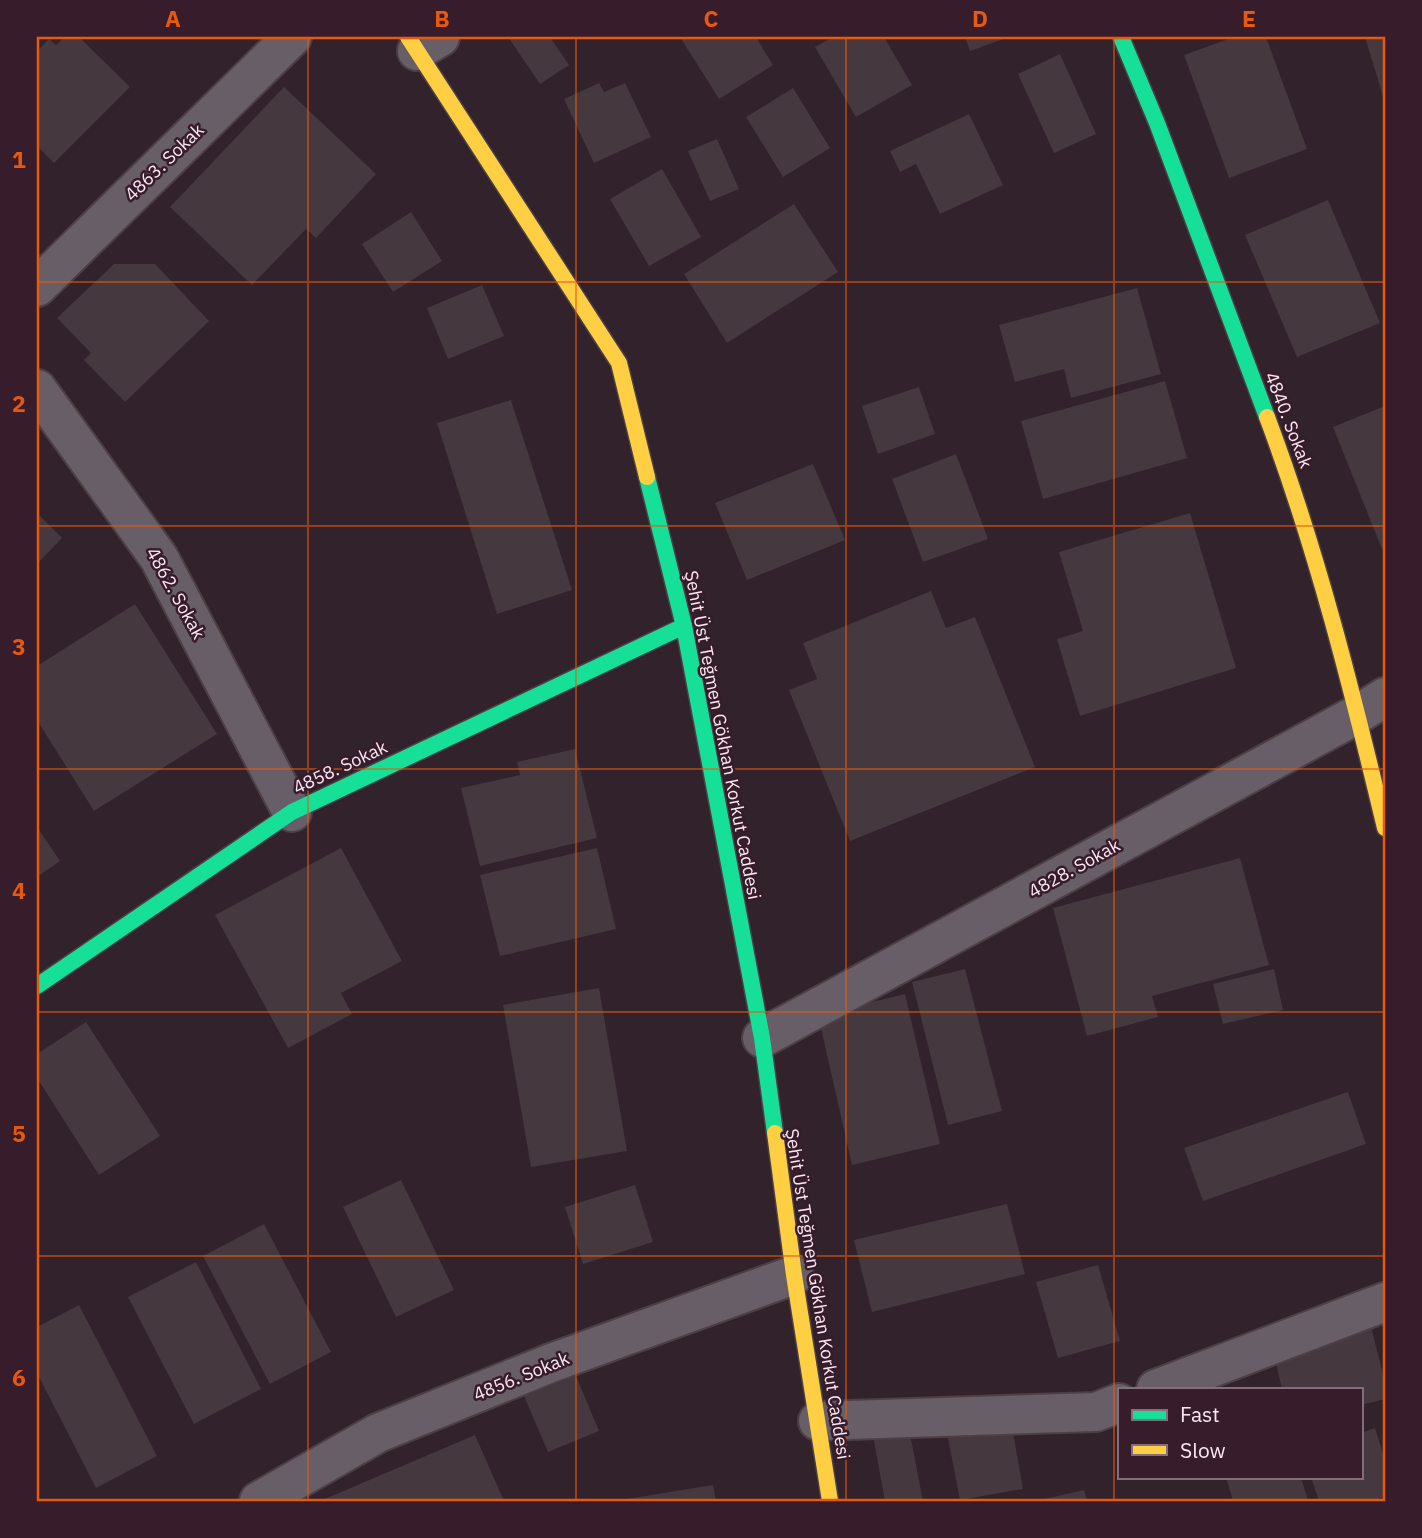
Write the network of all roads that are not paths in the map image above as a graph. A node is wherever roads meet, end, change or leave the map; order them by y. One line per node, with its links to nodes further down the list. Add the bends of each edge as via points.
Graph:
1 (292, 37): 4 (street, 4863. Sokak)
2 (1121, 37): 7 (street, 4840. Sokak, via 1293,485)
3 (422, 42): 6 (street, Şehit Üst Teğmen Gökhan Korkut Caddesi, via 619,363)
4 (37, 287)
5 (37, 389): 8 (street, 4862. Sokak, via 159,558)
6 (684, 626): 8 (street, 4858. Sokak); 11 (street, Şehit Üst Teğmen Gökhan Korkut Caddesi)
7 (1371, 706): 9 (street, 4840. Sokak); 11 (street, 4828. Sokak)
8 (292, 812): 10 (street, 4858. Sokak)
9 (1385, 828)
10 (37, 986)
11 (762, 1038): 12 (street, Şehit Üst Teğmen Gökhan Korkut Caddesi)
12 (794, 1275): 16 (street, Şehit Üst Teğmen Gökhan Korkut Caddesi); 17 (street, 4856. Sokak, via 551,1363 378,1433)
13 (1385, 1302): 14 (street)
14 (1159, 1388)
15 (1118, 1403): 16 (street, via 1096,1412)
16 (818, 1421): 18 (street, Şehit Üst Teğmen Gökhan Korkut Caddesi)
17 (259, 1501)
18 (830, 1501)

